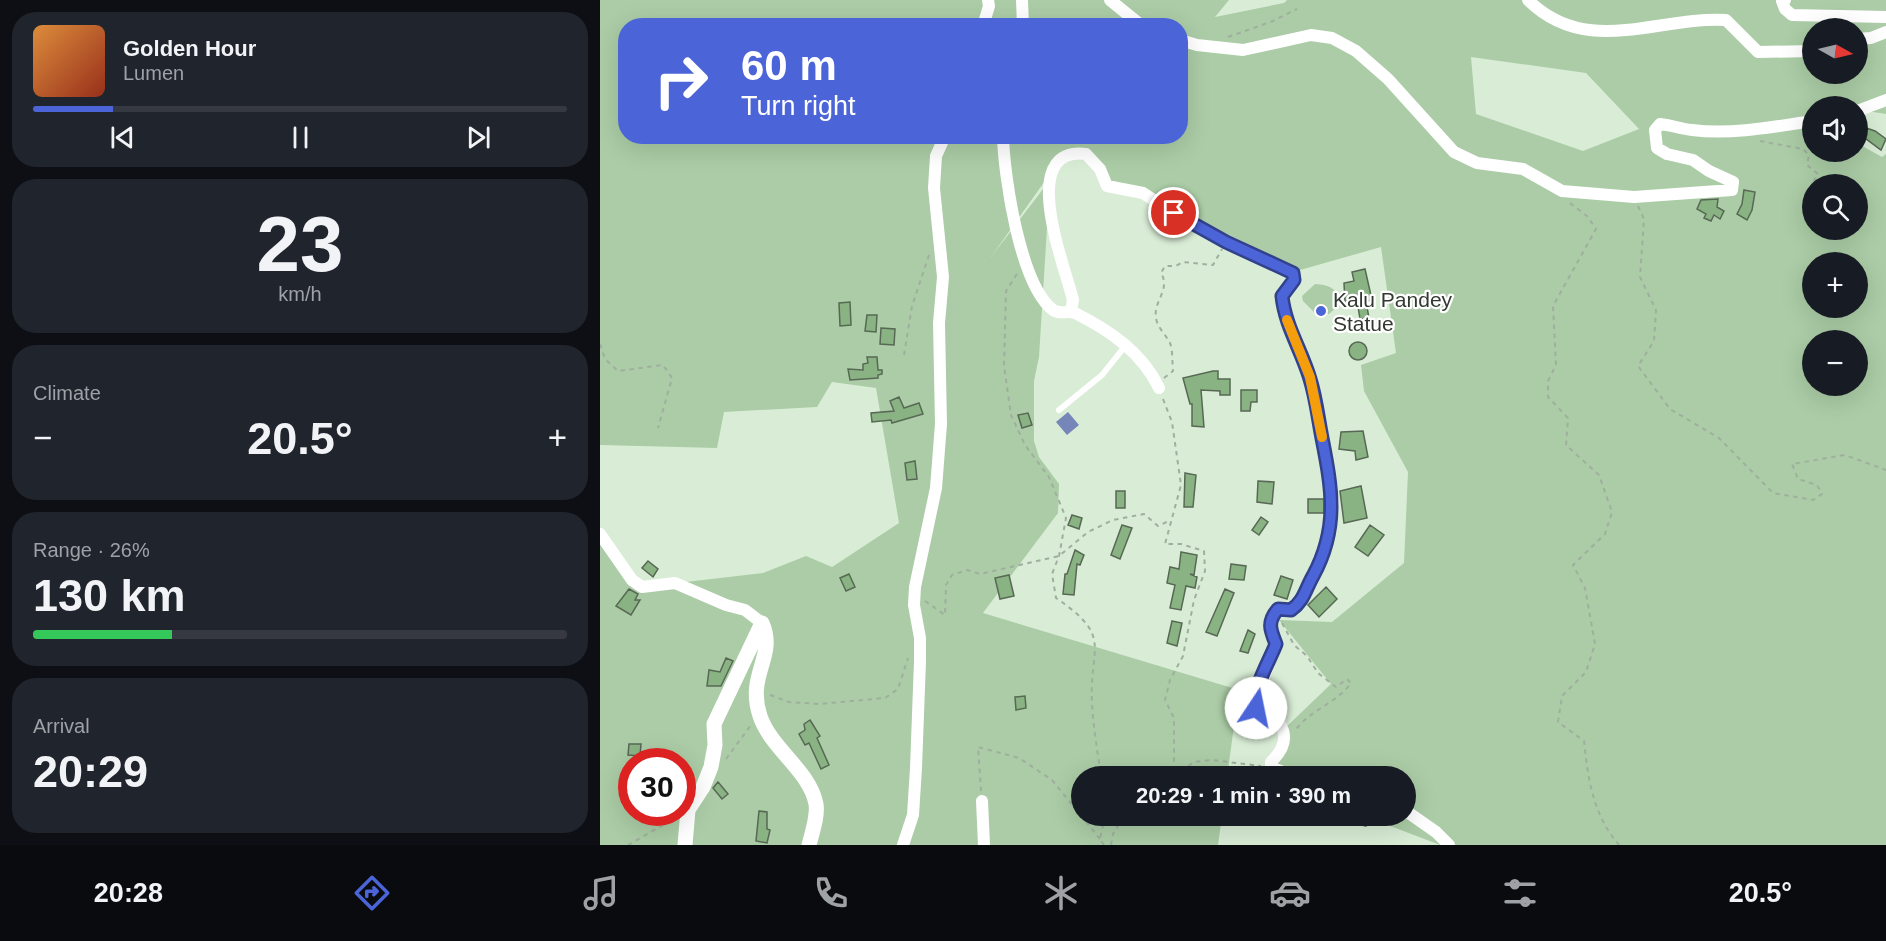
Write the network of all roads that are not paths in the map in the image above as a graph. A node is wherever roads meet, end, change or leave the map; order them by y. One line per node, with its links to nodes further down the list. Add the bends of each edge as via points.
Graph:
1 (988, 0): 7 (street)
2 (1022, 0): 8 (street)
3 (1110, 0): 9 (street)
4 (1527, 0): 13 (street, via 1577,29 1635,31 1706,19 1726,20 1758,52)
5 (1785, 0): 6 (street, via 1785,9 1792,15)
6 (1886, 17)
7 (985, 18)
8 (1023, 18)
9 (1132, 18)
10 (1886, 32): 11 (street)
11 (1868, 38)
12 (1188, 42): 16 (street, via 1244,50 1311,35 1332,38 1356,51 1388,79 1454,152 1478,163 1523,169 1562,191 1634,197 1732,190 1733,182 1693,160 1657,148 1655,130 1660,124 1691,130 1746,130)
13 (1802, 51)
14 (1886, 100): 15 (street)
15 (1868, 107)
16 (1802, 122)
17 (941, 144): 30 (street, via 936,156 934,188 944,277 939,323 941,424 936,488 915,587 920,638 913,815)
18 (1004, 144): 19 (street, via 1013,215 1026,262 1041,295 1054,311)
19 (1071, 311): 20 (street); 25 (street, via 1073,300 1047,193 1051,172 1062,157 1075,153 1086,154 1107,186 1143,194 1226,242 1293,273 1294,280 1282,302 1310,377 1333,501 1326,549 1302,602 1291,610 1278,609 1269,628 1276,644 1255,702 1256,708 1281,725 1284,746)
20 (1127, 345): 21 (street); 22 (lane, via 1102,375)
21 (1158, 385)
22 (1059, 410)
23 (600, 534): 24 (street, via 632,580 642,587 675,583 745,610)
24 (762, 623): 28 (street, via 714,724 711,767 704,787 688,810); 29 (street, via 768,649 754,690 759,714 767,736 809,787 816,805)
25 (1272, 766)
26 (982, 801): 31 (street)
27 (1416, 818): 32 (street)
28 (685, 845)
29 (809, 845)
30 (903, 845)
31 (984, 845)
32 (1449, 845)

